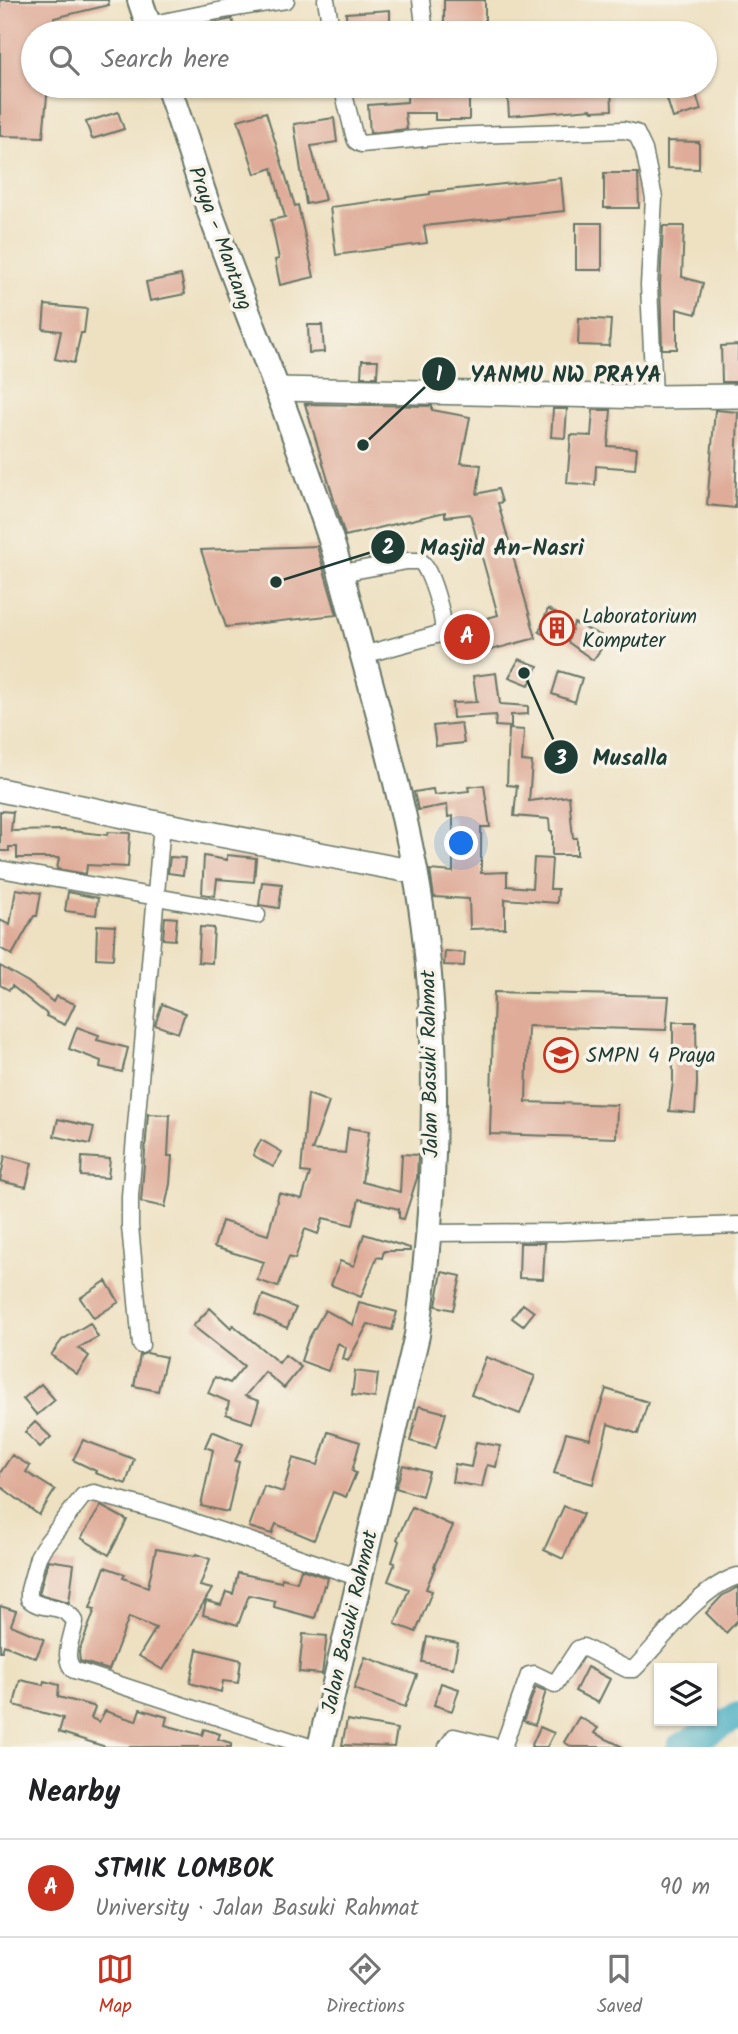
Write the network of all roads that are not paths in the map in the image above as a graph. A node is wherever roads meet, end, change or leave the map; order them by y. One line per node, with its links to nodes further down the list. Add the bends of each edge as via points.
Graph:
1 (140, 0): 5 (main road)
2 (286, 0): 6 (street)
3 (326, 0): 7 (street)
4 (421, 0): 8 (street)
5 (147, 21)
6 (181, 21)
7 (330, 21)
8 (424, 21)
9 (172, 98): 11 (main road, Praya - Mantang)
10 (345, 98): 13 (street, via 356,141 361,144 473,135 636,133 653,198 649,285)
11 (278, 389): 13 (main road); 14 (main road, Jalan Basuki Rahmat)
12 (738, 396): 13 (main road)
13 (654, 397)
14 (341, 573): 15 (main road, Jalan Basuki Rahmat); 15 (street, via 420,561 428,569 439,606 443,633)
15 (363, 655): 19 (main road, Jalan Basuki Rahmat)
16 (0, 790): 17 (main road)
17 (162, 824): 19 (main road); 20 (street)
18 (0, 869): 20 (street)
19 (415, 873): 23 (main road, Jalan Basuki Rahmat, via 433,1072)
20 (156, 898): 21 (street); 24 (street, via 130,1196)
21 (257, 915)
22 (738, 1225): 23 (street)
23 (430, 1233): 26 (main road, Jalan Basuki Rahmat, via 417,1335)
24 (141, 1345)
25 (738, 1576): 31 (street, via 717,1584 700,1599 634,1669 583,1647 555,1684 529,1675)
26 (360, 1578): 27 (street, via 98,1493 83,1496 38,1557 29,1599 70,1613 75,1621 67,1655 74,1670); 28 (main road, Jalan Basuki Rahmat)
27 (310, 1747)
28 (320, 1747)
29 (447, 1747): 30 (street, via 450,1739 457,1737)
30 (496, 1747)
31 (503, 1747)

